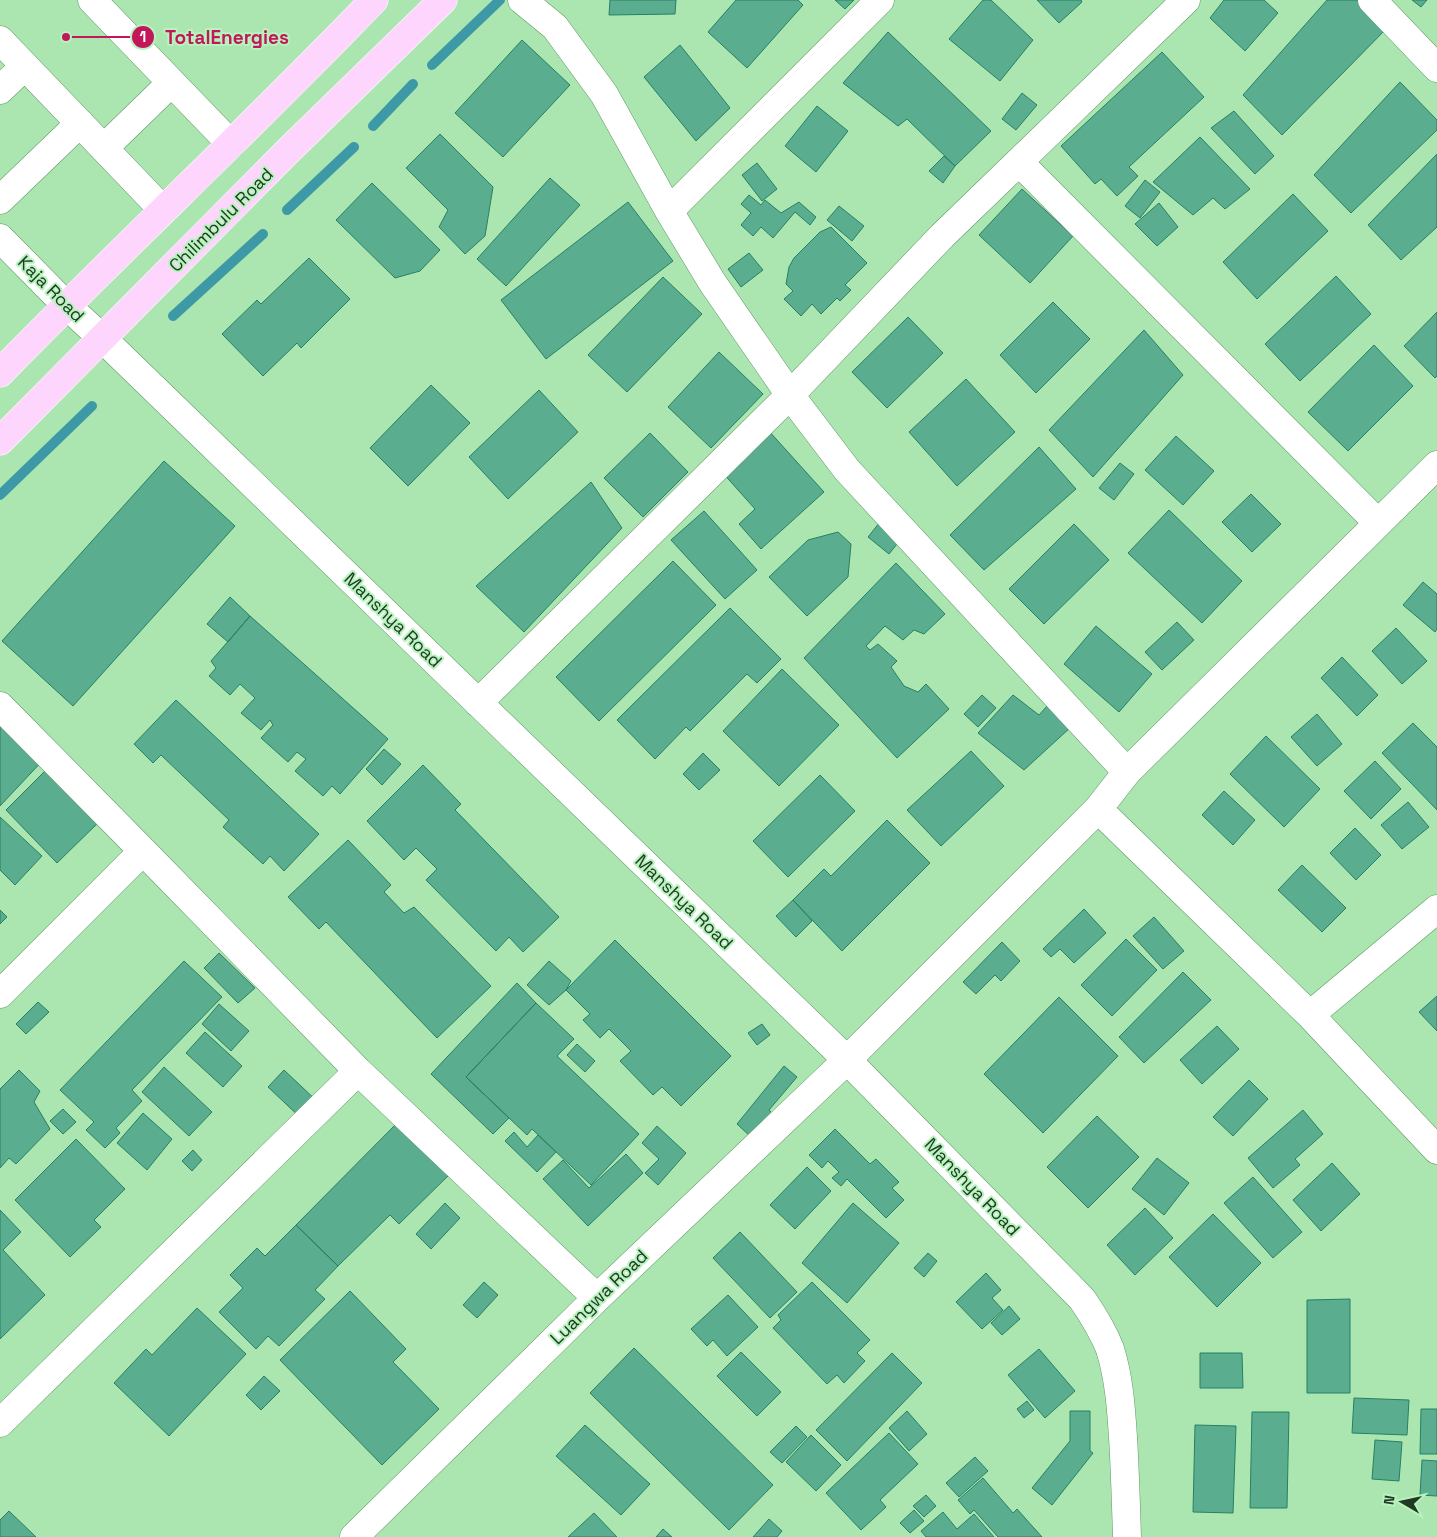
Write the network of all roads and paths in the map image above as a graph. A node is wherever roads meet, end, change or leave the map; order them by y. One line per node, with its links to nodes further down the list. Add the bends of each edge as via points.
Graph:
1 (92, 0): 11 (street)
2 (374, 0): 14 (main road)
3 (443, 0): 22 (main road, Chilimbulu Road, via 287,152)
4 (522, 0): 19 (street, via 555,27 604,94)
5 (880, 0): 19 (street)
6 (1186, 0): 16 (street)
7 (1372, 0): 10 (street)
8 (0, 40): 9 (street)
9 (25, 66): 12 (street); 13 (street)
10 (1437, 68)
11 (172, 83): 14 (street); 15 (street)
12 (0, 90)
13 (80, 123): 15 (street); 17 (street)
14 (231, 144): 18 (main road)
15 (104, 148): 18 (street)
16 (1019, 162): 24 (street, via 942,236); 27 (street)
17 (0, 200)
18 (163, 210): 21 (main road)
19 (669, 211): 24 (street, via 712,282)
20 (0, 238): 21 (street, Kaja Road)
21 (66, 305): 22 (street, Kaja Road); 23 (main road)
22 (103, 339): 25 (main road, Chilimbulu Road); 28 (street, Manshya Road)
23 (0, 373)
24 (790, 395): 28 (street); 30 (street, via 847,470)
25 (0, 441)
26 (1437, 465): 27 (street, Luangwa Road)
27 (1378, 523): 30 (street, Luangwa Road)
28 (478, 703): 36 (street, Manshya Road)
29 (0, 706): 32 (street)
30 (1127, 772): 31 (street, Luangwa Road)
31 (1098, 809): 35 (street); 36 (street, Luangwa Road)
32 (143, 851): 34 (street); 37 (street)
33 (1437, 909): 35 (street)
34 (0, 994)
35 (1310, 1015): 38 (street)
36 (847, 1060): 39 (street, Luangwa Road); 42 (street, Manshya Road, via 1082,1299 1098,1322 1117,1378 1126,1479)
37 (358, 1071): 39 (street); 40 (street)
38 (1437, 1150)
39 (597, 1298): 41 (street, Luangwa Road)
40 (0, 1423)
41 (354, 1537)
42 (1127, 1537)

